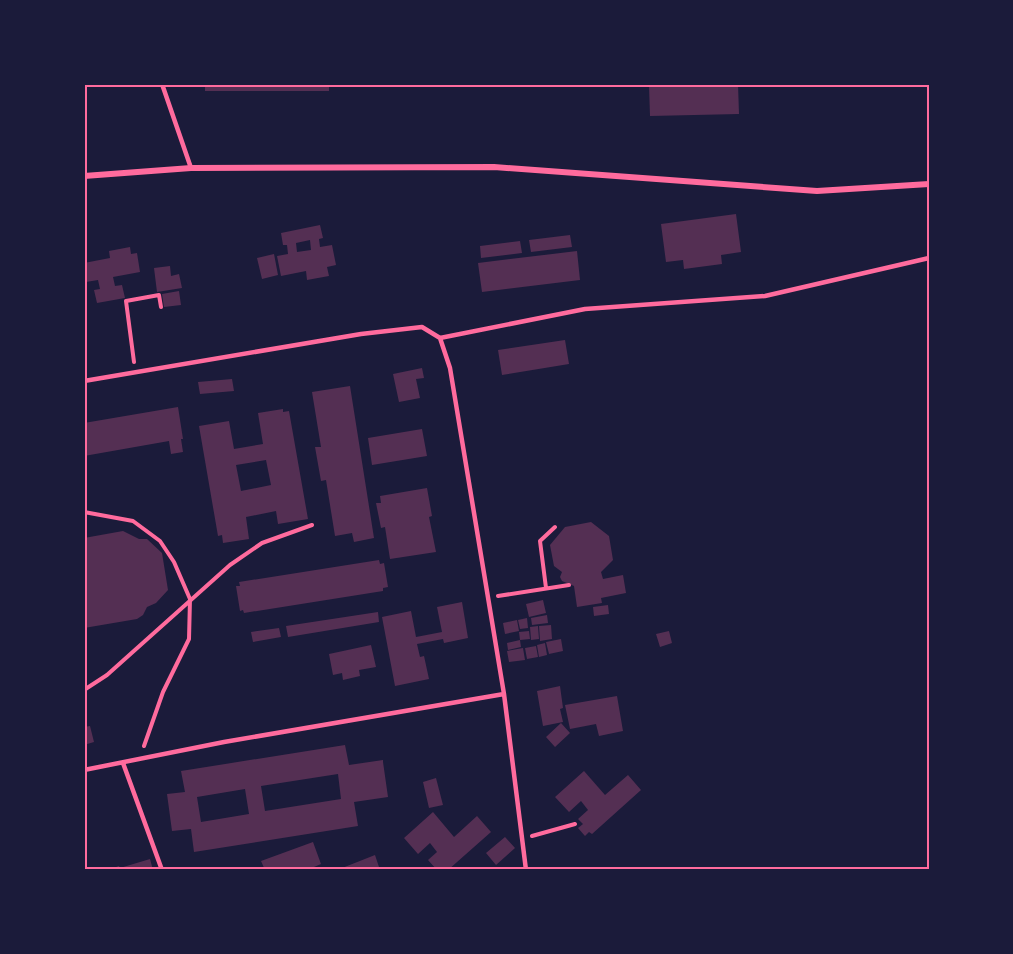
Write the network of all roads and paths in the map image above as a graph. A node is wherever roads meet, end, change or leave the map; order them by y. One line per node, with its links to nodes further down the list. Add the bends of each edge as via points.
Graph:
1 (162, 84): 2 (lane)
2 (191, 168): 3 (street); 4 (street, via 494,167 817,191)
3 (84, 176)
4 (929, 184)
5 (929, 258): 7 (lane, via 765,296 585,309)
6 (161, 307): 8 (path, via 159,295 126,301)
7 (440, 338): 8 (lane, via 422,327); 15 (lane, via 450,368)
8 (135, 372): 9 (lane)
9 (84, 381)
10 (84, 512): 16 (path, via 133,521 160,542 174,562)
11 (312, 525): 16 (path, via 261,543)
12 (555, 527): 14 (path, via 540,541)
13 (569, 585): 14 (path)
14 (546, 588): 15 (path)
15 (488, 597): 18 (lane)
16 (190, 599): 17 (path, via 107,675); 19 (path, via 189,639 163,692)
17 (84, 690)
18 (504, 694): 19 (lane); 23 (lane)
19 (138, 760): 20 (lane)
20 (123, 763): 21 (lane); 24 (lane)
21 (84, 770)
22 (575, 824): 23 (path)
23 (523, 839): 25 (lane)
24 (162, 870)
25 (526, 870)

